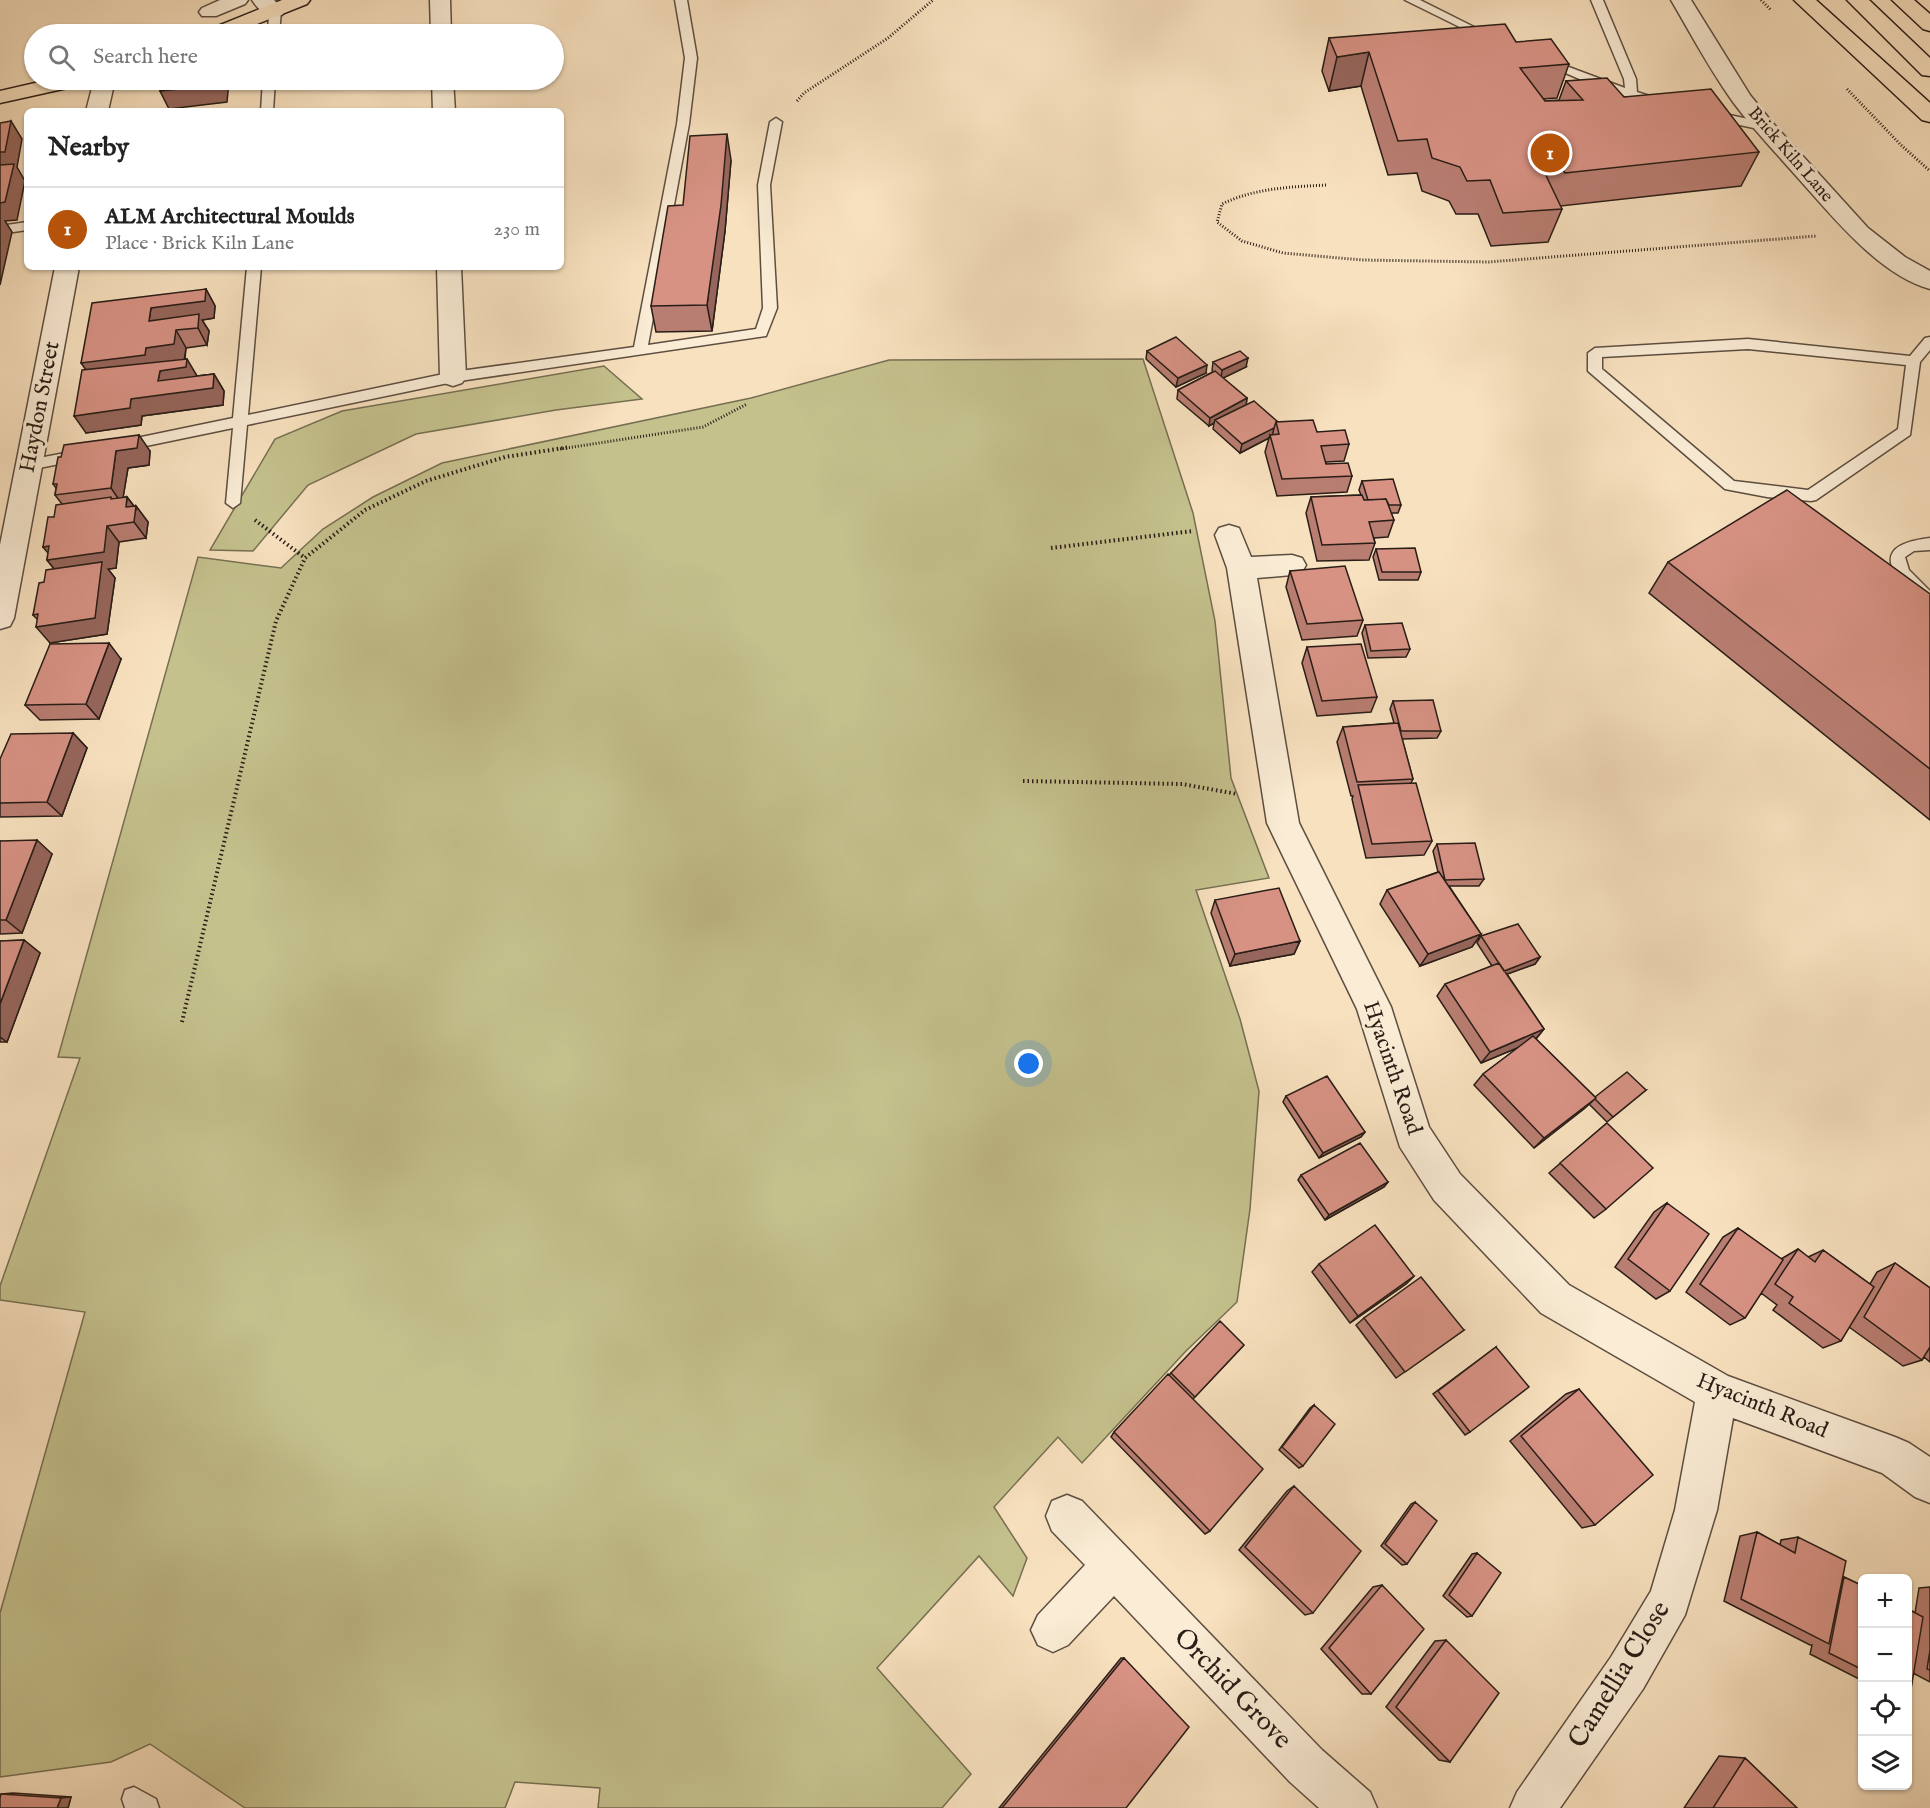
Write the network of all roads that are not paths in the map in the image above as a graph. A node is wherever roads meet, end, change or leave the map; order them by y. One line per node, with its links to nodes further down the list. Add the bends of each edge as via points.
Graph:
1 (238, 0): 12 (street)
2 (300, 0): 11 (highway)
3 (440, 0): 15 (street)
4 (681, 0): 41 (lane, via 691,58 686,102)
5 (1411, 0): 17 (lane)
6 (1597, 0): 24 (lane, via 1630,78)
7 (1682, 0): 33 (street, Brick Kiln Lane, via 1741,98)
8 (1804, 0): 31 (highway)
9 (1857, 0): 19 (highway)
10 (1902, 0): 16 (highway)
11 (268, 6): 13 (highway); 14 (lane)
12 (209, 12)
13 (234, 24)
14 (271, 24)
15 (441, 24)
16 (1930, 25)
17 (1497, 41)
18 (1539, 59): 24 (lane)
19 (1930, 70)
20 (30, 90): 25 (highway)
21 (102, 90): 27 (street)
22 (268, 90): 28 (lane)
23 (443, 90): 29 (street)
24 (1631, 94): 26 (lane)
25 (0, 97)
26 (1673, 107)
27 (98, 108)
28 (267, 108)
29 (444, 108)
30 (1697, 112): 33 (lane)
31 (1930, 115)
32 (776, 122): 41 (lane, via 764,185 770,308 761,333)
33 (1763, 126): 39 (street, Brick Kiln Lane, via 1860,233)
34 (24, 226): 35 (lane)
35 (0, 230)
36 (66, 270): 45 (street, Haydon Street)
37 (254, 270): 44 (lane)
38 (449, 270): 43 (street)
39 (1930, 281)
40 (1930, 340): 42 (lane)
41 (640, 350): 43 (lane)
42 (1913, 360): 42 (lane, via 1748,344 1594,353 1595,371 1730,485 1811,496 1905,431)
43 (453, 377): 44 (lane)
44 (242, 422): 45 (lane); 46 (lane)
45 (29, 465): 52 (street, Haydon Street)
46 (233, 503)
47 (1229, 535): 50 (street, Hyacinth Road)
48 (1930, 544): 51 (lane, via 1917,544 1905,550 1897,565 1903,577)
49 (1292, 565): 50 (street)
50 (1241, 568): 53 (street, Hyacinth Road, via 1283,824 1374,1007 1413,1135 1447,1187 1554,1299)
51 (1930, 600)
52 (0, 618)
53 (1717, 1392): 54 (street, Hyacinth Road, via 1895,1457); 59 (street, Camellia Close, via 1696,1510 1670,1600 1627,1673)
54 (1930, 1482)
55 (1066, 1516): 56 (street, Orchid Grove)
56 (1114, 1566): 57 (street); 58 (street, Orchid Grove, via 1306,1766)
57 (1053, 1630)
58 (1354, 1808)
59 (1533, 1808)

